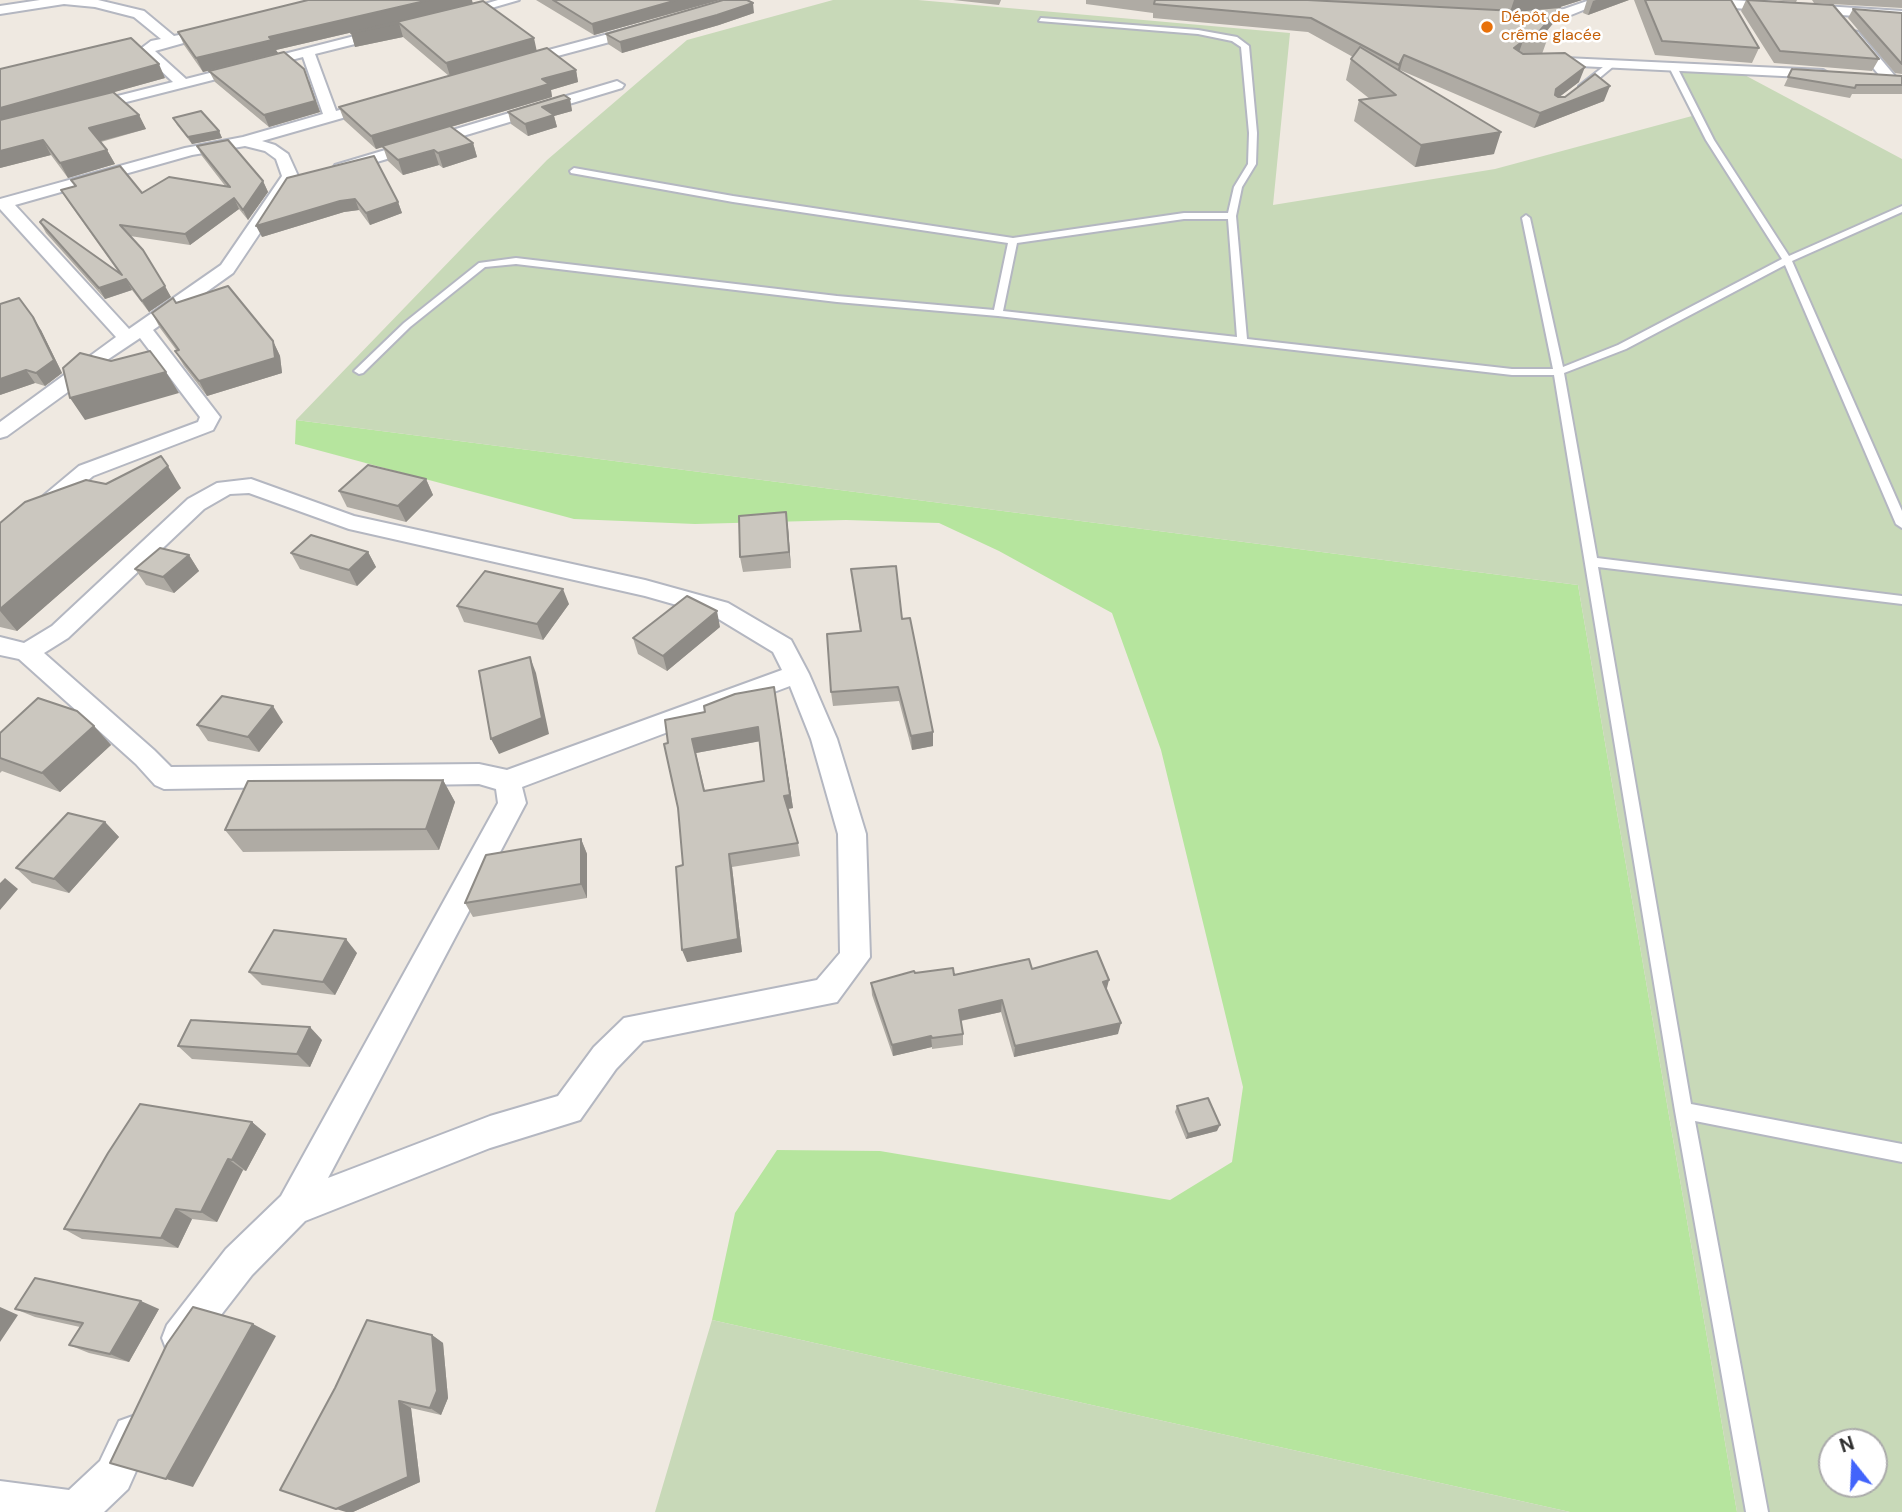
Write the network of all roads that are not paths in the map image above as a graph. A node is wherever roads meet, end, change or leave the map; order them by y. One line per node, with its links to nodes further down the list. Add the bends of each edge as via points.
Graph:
1 (63, 0): 6 (street); 14 (street, via 139,14)
2 (513, 0): 8 (street)
3 (1602, 0): 9 (street, via 1566,13)
4 (1672, 0): 5 (street, via 1730,10)
5 (1820, 6): 7 (street); 22 (street)
6 (0, 10)
7 (1902, 15)
8 (441, 19)
9 (1510, 19)
10 (1041, 20): 34 (lane, via 1198,33 1234,39 1245,46 1252,164 1238,187)
11 (654, 26): 17 (street)
12 (223, 28): 14 (street)
13 (401, 29): 15 (street)
14 (171, 40): 23 (street, via 146,50)
15 (308, 52): 23 (street); 28 (street)
16 (1530, 62): 18 (street)
17 (511, 65)
18 (1611, 65): 19 (street); 25 (lane)
19 (1673, 67): 20 (street, via 1763,64); 37 (lane, via 1710,140)
20 (1836, 75)
21 (1863, 77): 22 (street)
22 (1896, 79)
23 (183, 83): 27 (street)
24 (617, 86): 31 (street)
25 (1573, 94)
26 (395, 98): 28 (street)
27 (77, 111)
28 (331, 117): 29 (street)
29 (245, 141): 31 (street, via 283,157 290,176); 32 (street, via 190,151)
30 (574, 171): 36 (lane)
31 (285, 184): 39 (street, via 227,269)
32 (2, 204): 39 (street)
33 (1902, 209): 37 (lane)
34 (1232, 216): 36 (lane, via 1184,216); 40 (lane)
35 (1526, 218): 42 (lane)
36 (1013, 241): 38 (lane)
37 (1787, 260): 42 (lane, via 1622,347); 44 (lane)
38 (998, 313): 40 (lane); 41 (lane, via 516,261 482,265 407,325)
39 (135, 333): 43 (street); 45 (street, via 210,417 206,426 86,471)
40 (1242, 341): 42 (lane, via 1512,372)
41 (359, 371)
42 (1559, 372): 46 (lane)
43 (0, 432)
44 (1902, 524)
45 (0, 544)
46 (1592, 562): 47 (lane); 51 (lane)
47 (1902, 600)
48 (14, 649): 49 (street, via 60,632 196,503 225,488 251,486 349,522 720,609 782,646); 50 (street, via 145,757 164,778 479,774)
49 (797, 674): 50 (street); 53 (street, via 824,739 852,834 855,957 826,992 635,1028 605,1058 568,1109 490,1132)
50 (508, 781): 53 (street, via 512,803)
51 (1684, 1111): 52 (lane); 58 (lane)
52 (1902, 1153)
53 (293, 1208): 54 (street, via 203,1305)
54 (165, 1367)
55 (148, 1403): 57 (street, via 114,1475)
56 (0, 1501): 57 (street)
57 (78, 1512)
58 (1757, 1512)

